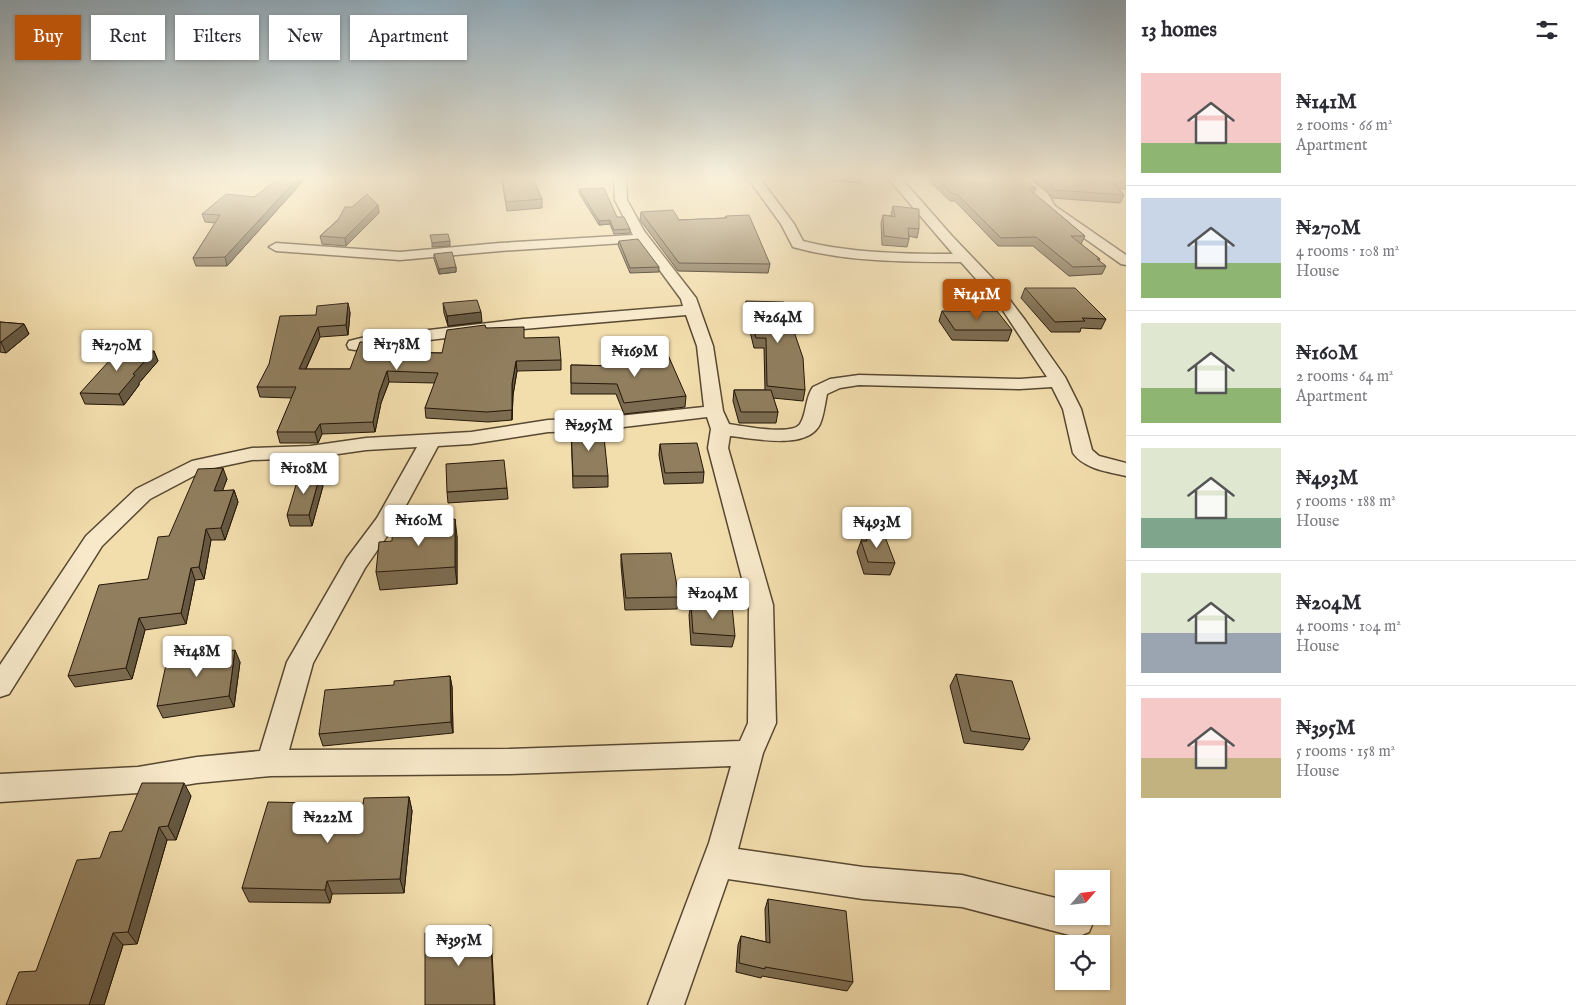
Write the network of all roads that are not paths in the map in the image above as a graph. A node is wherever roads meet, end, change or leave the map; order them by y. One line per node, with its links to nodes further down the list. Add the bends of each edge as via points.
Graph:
1 (634, 224): 5 (street)
2 (787, 224): 7 (street, via 798,244 808,248 923,258)
3 (934, 224): 7 (street)
4 (1071, 224): 8 (street)
5 (644, 238): 6 (street, via 400,256); 9 (street, via 688,298)
6 (276, 247)
7 (964, 258): 11 (street, via 1012,311)
8 (1126, 261)
9 (692, 310): 10 (street, via 412,337 390,336); 12 (street, via 705,346)
10 (355, 345)
11 (1056, 377): 12 (street, via 1053,382 1020,384 859,380 836,383 819,391 810,424 803,432 782,436); 14 (street, via 1072,409 1083,453 1092,460)
12 (717, 420): 13 (street, via 548,426 471,438); 16 (street, via 718,448 761,605 762,723)
13 (431, 440): 15 (street, via 310,452 252,454 199,465 143,494 94,541); 17 (street, via 386,522 355,564 300,662)
14 (1126, 470)
15 (0, 686)
16 (748, 753): 17 (street, via 636,759); 19 (street)
17 (271, 763): 18 (street, via 138,780)
18 (0, 788)
19 (718, 862): 20 (street, via 863,883 962,891); 21 (street)
20 (1055, 914)
21 (666, 1005)

